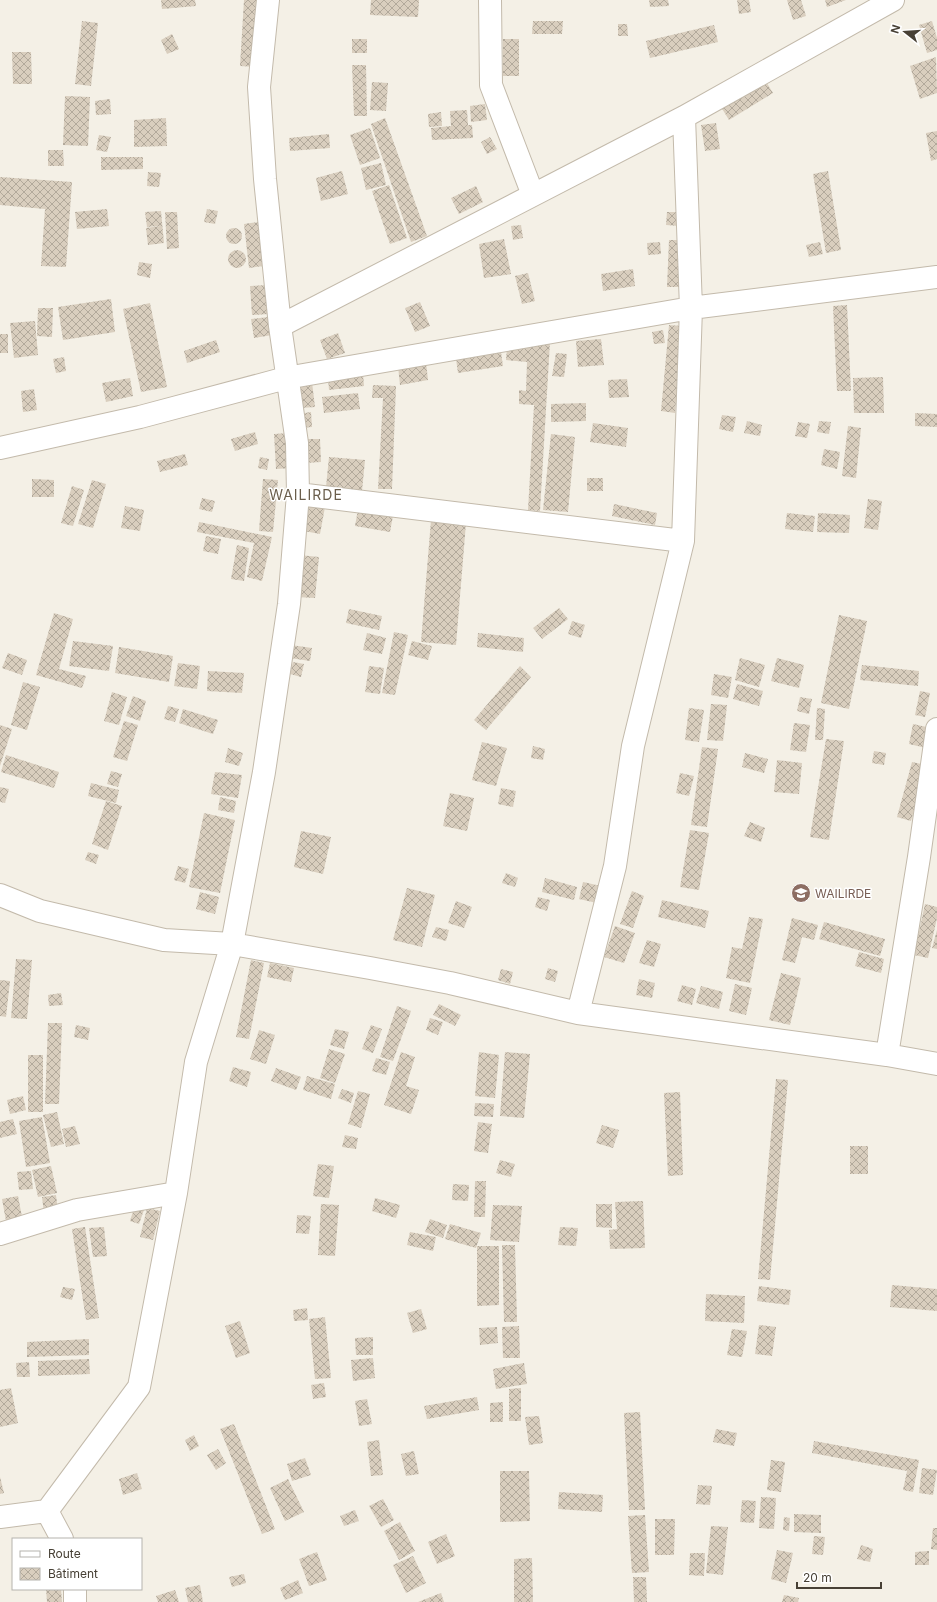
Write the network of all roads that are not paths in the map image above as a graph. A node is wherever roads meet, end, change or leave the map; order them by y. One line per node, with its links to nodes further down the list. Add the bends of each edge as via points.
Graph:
1 (268, 0): 8 (street, via 259,87 265,179)
2 (490, 0): 5 (street, via 490,85)
3 (893, 0): 4 (street)
4 (684, 117): 5 (street); 7 (street)
5 (533, 195): 8 (street)
6 (937, 277): 7 (street)
7 (691, 308): 9 (street); 12 (street)
8 (280, 326): 9 (street)
9 (286, 378): 10 (street, via 140,417); 11 (street, via 297,443)
10 (0, 448)
11 (298, 494): 12 (street); 15 (street, via 289,604 267,757)
12 (683, 541): 16 (street, via 633,746 615,866)
13 (937, 729): 17 (street)
14 (0, 895): 15 (street, via 40,911 164,940)
15 (232, 944): 16 (street, via 450,983); 19 (street, via 196,1062)
16 (578, 1013): 17 (street)
17 (887, 1056): 18 (street)
18 (937, 1064)
19 (176, 1193): 20 (street, via 77,1210); 21 (street, via 139,1387)
20 (0, 1234)
21 (47, 1511): 22 (street); 23 (street)
22 (0, 1517)
23 (61, 1538)
24 (75, 1590): 25 (street)
25 (75, 1602)

